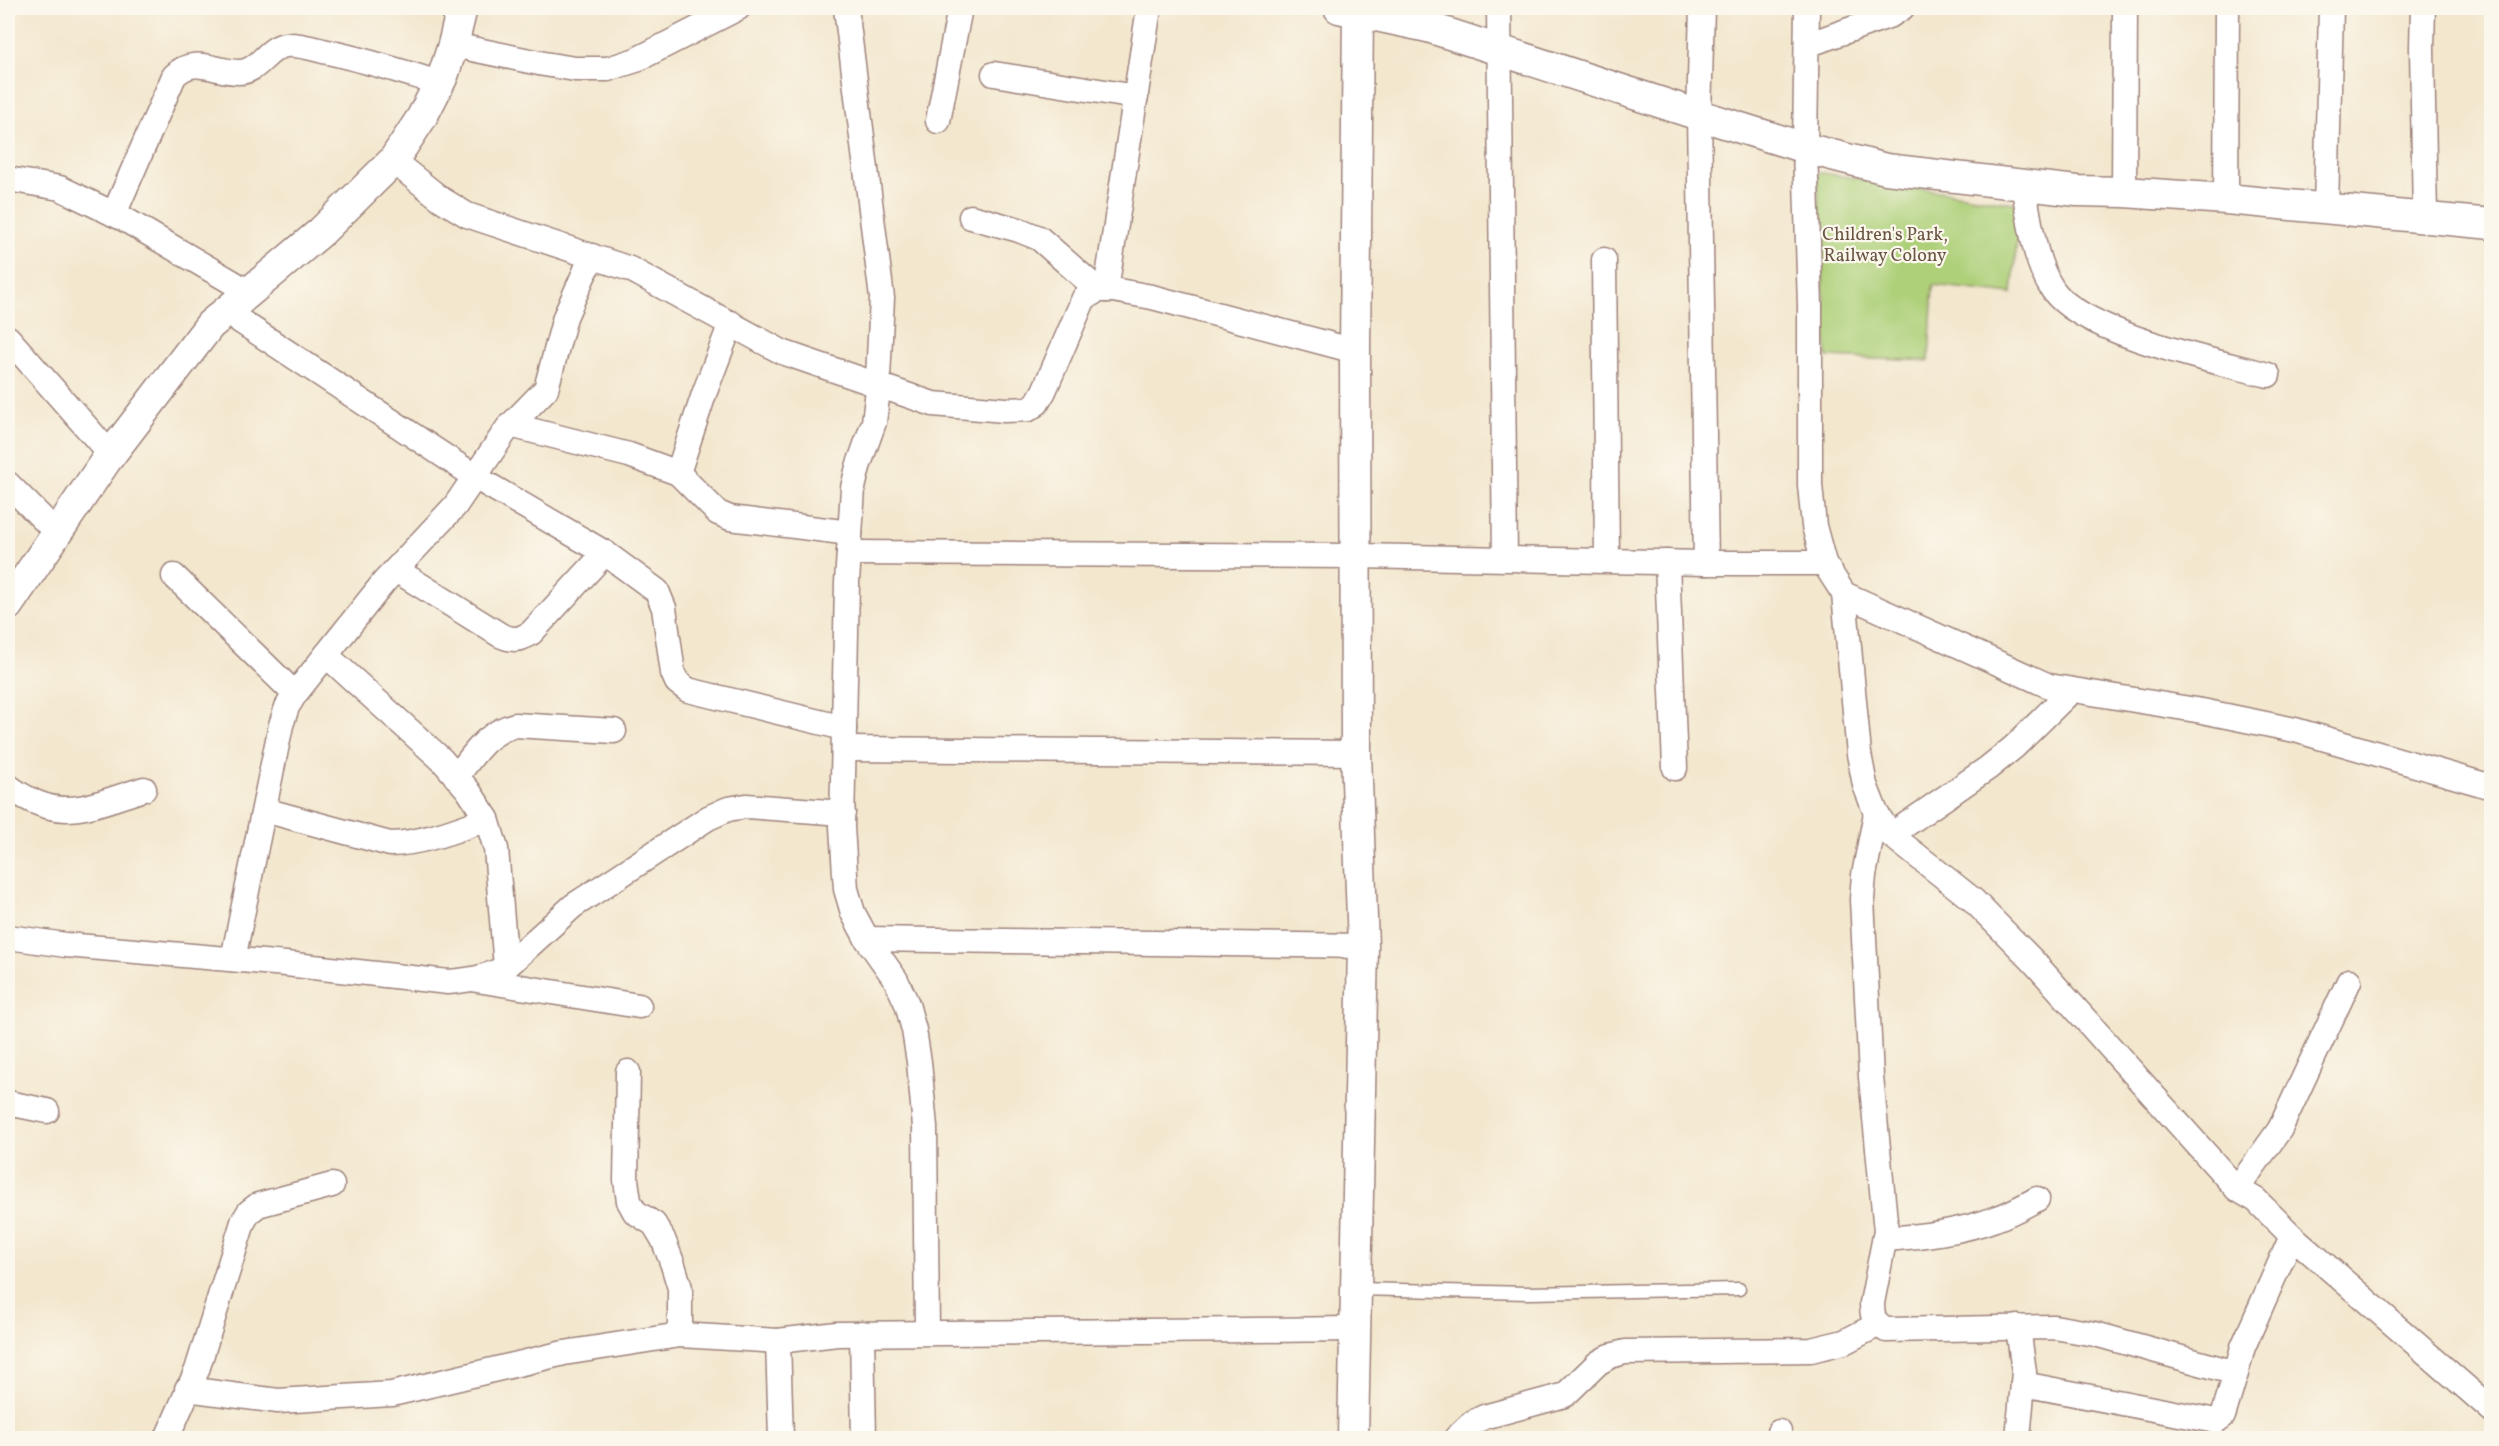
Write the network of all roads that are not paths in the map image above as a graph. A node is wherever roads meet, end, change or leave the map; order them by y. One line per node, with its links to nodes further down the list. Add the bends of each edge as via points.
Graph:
1 (462, 8): 15 (street)
2 (738, 8): 15 (street, via 636,60 608,69 575,69)
3 (846, 8): 43 (street, via 882,298)
4 (960, 8): 22 (street)
5 (1149, 8): 20 (street)
6 (1351, 8): 17 (street); 41 (street)
7 (1500, 8): 17 (street)
8 (1702, 8): 21 (street)
9 (1807, 8): 16 (street)
10 (1902, 8): 16 (street)
11 (2125, 8): 27 (street)
12 (2227, 8): 28 (street)
13 (2331, 8): 29 (street)
14 (2423, 8): 32 (street)
15 (453, 45): 19 (street)
16 (1807, 45): 23 (street)
17 (1499, 50): 21 (street); 53 (street)
18 (994, 74): 20 (street)
19 (439, 83): 24 (street); 30 (street, via 362,59 285,45 272,49 254,67 241,73 194,65 183,68 174,76)
20 (1136, 97): 36 (street)
21 (1699, 116): 23 (street); 57 (street)
22 (938, 120)
23 (1805, 148): 26 (street, via 1886,168); 56 (street, via 1810,485 1814,526)
24 (393, 161): 34 (street, via 467,215); 37 (street, via 321,231)
25 (8, 179): 30 (street, via 60,188)
26 (2022, 185): 27 (street); 42 (street, via 2041,265 2054,290 2071,309 2096,323 2161,346)
27 (2124, 192): 28 (street)
28 (2226, 199): 29 (street)
29 (2326, 209): 32 (street)
30 (114, 214): 37 (street)
31 (971, 217): 36 (street, via 1039,238)
32 (2425, 218): 33 (street)
33 (2492, 224)
34 (592, 256): 39 (street, via 630,269); 44 (street, via 565,317 546,389)
35 (1604, 260): 54 (street)
36 (1102, 290): 41 (street, via 1152,297); 43 (street, via 1084,298 1044,391 1029,409 933,404)
37 (249, 292): 38 (street)
38 (225, 311): 45 (street, via 210,325); 47 (street)
39 (731, 323): 43 (street, via 782,352); 46 (street)
40 (8, 338): 45 (street)
41 (1355, 351): 52 (street)
42 (2268, 375)
43 (878, 386): 50 (street, via 874,422 853,488)
44 (510, 426): 46 (street, via 629,455); 47 (street)
45 (111, 455): 49 (street)
46 (678, 473): 50 (street, via 718,513 730,518)
47 (474, 475): 51 (street); 58 (street, via 455,506)
48 (8, 484): 49 (street)
49 (57, 533): 61 (street)
50 (850, 543): 52 (street); 66 (street)
51 (605, 553): 58 (street, via 531,633 511,640); 66 (street, via 657,591 664,608 677,682 688,690)
52 (1357, 556): 53 (street); 67 (street)
53 (1505, 558): 54 (street)
54 (1607, 560): 55 (street)
55 (1667, 562): 57 (street); 68 (street)
56 (1824, 562): 57 (street); 60 (street)
57 (1706, 563)
58 (396, 570): 62 (street)
59 (174, 576): 64 (street)
60 (1844, 594): 63 (street, via 2049,686); 75 (street, via 1859,754)
61 (8, 605)
62 (326, 655): 64 (street); 69 (street)
63 (2072, 690): 71 (street, via 2295,730); 77 (street, via 1988,768)
64 (295, 694): 73 (street, via 282,725)
65 (614, 731): 69 (street, via 515,725 500,729)
66 (844, 738): 67 (street); 74 (street)
67 (1356, 753): 80 (street)
68 (1675, 768)
69 (456, 777): 76 (street)
70 (8, 786): 72 (street, via 26,800 64,810)
71 (2492, 787)
72 (144, 789)
73 (264, 810): 76 (street, via 390,844 429,839); 81 (street)
74 (843, 813): 79 (street, via 846,890); 82 (street, via 746,806 708,818 573,906)
75 (1876, 813): 77 (street); 93 (street, via 1864,875 1862,926)
76 (487, 819): 82 (street, via 496,849)
77 (1891, 836): 90 (street, via 1973,900 2033,961)
78 (8, 937): 81 (street)
79 (867, 939): 80 (street); 99 (street, via 896,980 907,1004 919,1062 925,1127)
80 (1363, 946): 94 (street)
81 (233, 959): 83 (street, via 448,982)
82 (506, 967): 83 (street)
83 (474, 980): 85 (street)
84 (2349, 981): 90 (street, via 2280,1129)
85 (639, 1006)
86 (628, 1072): 101 (street, via 628,1201 635,1212 654,1224 663,1239 680,1288)
87 (8, 1103): 88 (street)
88 (47, 1111)
89 (332, 1185): 105 (street, via 258,1205 249,1212 197,1370)
90 (2237, 1189): 92 (street, via 2256,1200)
91 (2037, 1199): 93 (street, via 1997,1219 1961,1230)
92 (2292, 1236): 103 (street, via 2242,1347); 106 (street)
93 (1886, 1239): 96 (street, via 1872,1303)
94 (1356, 1289): 95 (lane, via 1529,1293); 98 (street)
95 (1739, 1289)
96 (1877, 1325): 97 (street, via 1886,1330); 111 (street, via 1845,1342 1811,1350 1624,1352 1598,1363 1565,1395 1484,1417)
97 (2018, 1327): 103 (street, via 2054,1327 2095,1334); 104 (street, via 2024,1357)
98 (1355, 1329): 99 (street); 110 (street)
99 (927, 1332): 100 (street)
100 (862, 1333): 102 (street); 109 (street)
101 (680, 1335): 102 (street); 105 (street, via 564,1353 392,1394 278,1401)
102 (778, 1341): 108 (street)
103 (2236, 1373): 104 (street, via 2223,1416 2216,1422)
104 (2023, 1384): 112 (street)
105 (187, 1389): 107 (street)
106 (2492, 1410)
107 (167, 1438)
108 (781, 1438)
109 (864, 1438)
110 (1353, 1438)
111 (1456, 1438)
112 (2018, 1438)

